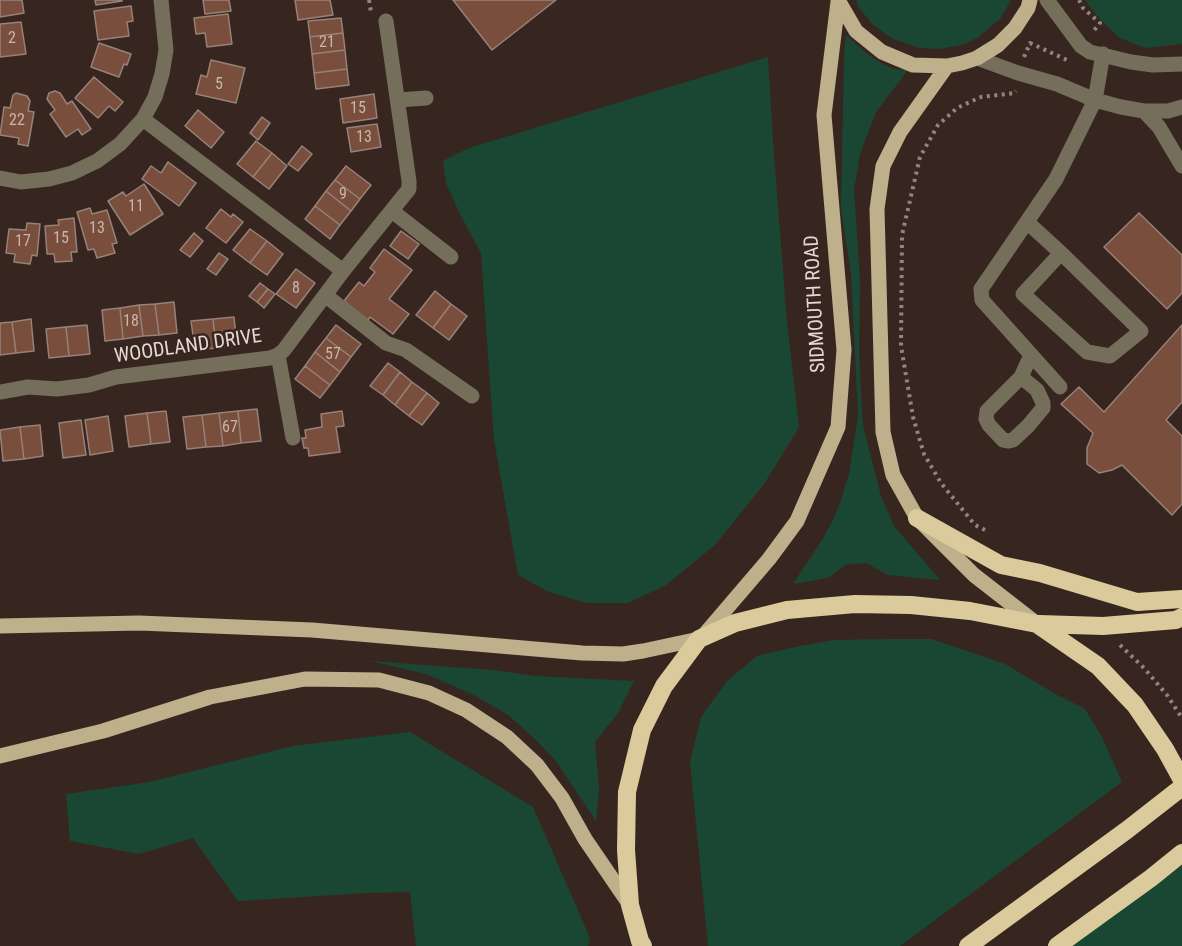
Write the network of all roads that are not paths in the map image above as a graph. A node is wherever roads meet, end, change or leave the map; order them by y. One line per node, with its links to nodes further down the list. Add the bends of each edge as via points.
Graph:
1 (161, 0): 15 (street, via 165,58 155,97)
2 (1030, 0): 7 (main road, via 1015,28)
3 (1047, 0): 6 (street, via 1081,46)
4 (838, 1): 9 (main road, via 856,31 882,52 913,65); 36 (main road, SIDMOUTH ROAD, via 824,115 843,350 838,427 797,521)
5 (386, 21): 11 (street, WOODLAND DRIVE)
6 (1103, 54): 8 (street, via 1153,65); 12 (street)
7 (977, 58): 9 (main road); 12 (street)
8 (1179, 62)
9 (947, 66): 31 (main road, via 900,132 883,166 876,208 883,432 893,475)
10 (426, 98): 11 (street)
11 (398, 100): 18 (street, WOODLAND DRIVE, via 410,181 406,195)
12 (1095, 100): 13 (street); 19 (street, via 1056,179)
13 (1144, 111): 14 (street); 16 (street, via 1159,127)
14 (1177, 111)
15 (143, 119): 17 (street, via 120,144 72,173 21,182); 22 (street)
16 (1182, 166)
17 (0, 178)
18 (392, 211): 21 (street); 22 (street, WOODLAND DRIVE)
19 (1027, 222): 20 (street); 25 (street, via 981,289 982,300)
20 (1061, 253): 20 (street, via 1141,331 1110,356 1087,352 1023,294)
21 (451, 257)
22 (343, 272): 23 (street, WOODLAND DRIVE)
23 (325, 295): 24 (street, WOODLAND DRIVE); 29 (street, via 386,343 406,350)
24 (278, 355): 28 (street, WOODLAND DRIVE, via 116,377 89,386 28,387); 30 (street)
25 (1031, 356): 26 (street); 27 (street)
26 (1021, 377)
27 (1060, 387)
28 (0, 392)
29 (472, 396)
30 (293, 438)
31 (917, 518): 32 (highway, via 1000,565 1137,602); 34 (main road, via 974,575)
32 (1182, 599)
33 (1182, 617): 34 (highway, via 1103,627)
34 (1037, 624): 36 (highway, via 970,610 855,604 787,610 735,623); 38 (highway, via 1098,666 1135,705)
35 (0, 626): 36 (main road, via 140,623 312,630 623,654)
36 (702, 637): 41 (highway, via 664,686 642,730 627,792)
37 (0, 756): 41 (main road, via 103,731 210,697 305,679 379,680 429,693 466,710 507,737 537,765 562,798)
38 (1182, 780)
39 (1182, 787): 43 (highway)
40 (1182, 853): 44 (highway)
41 (630, 905): 42 (highway)
42 (640, 944)
43 (969, 946)
44 (1058, 946)

